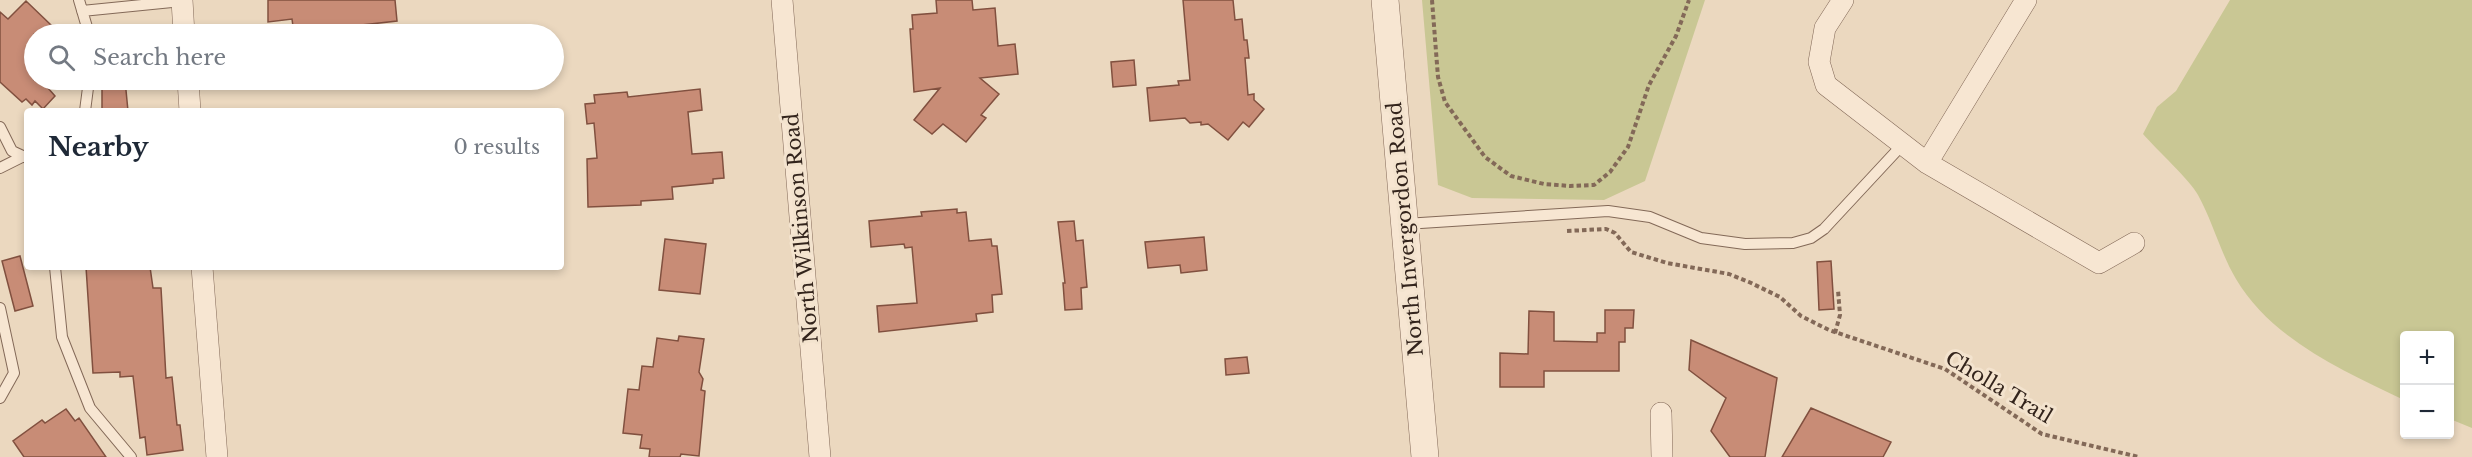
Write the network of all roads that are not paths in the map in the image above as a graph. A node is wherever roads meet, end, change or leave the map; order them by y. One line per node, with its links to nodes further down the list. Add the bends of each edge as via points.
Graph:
1 (182, 0): 6 (lane); 8 (street)
2 (782, 0): 28 (street, North Wilkinson Road)
3 (1385, 0): 19 (street, North Invergordon Road)
4 (1843, 0): 14 (street, via 1825,28 1819,62 1826,86)
5 (2026, 0): 17 (street)
6 (80, 5): 7 (lane)
7 (86, 24)
8 (183, 24)
9 (88, 90): 11 (lane)
10 (189, 90): 12 (street)
11 (85, 108)
12 (190, 108)
13 (0, 127): 15 (lane, via 12,151)
14 (1903, 144): 17 (street); 19 (lane, via 1824,228 1811,238 1793,243 1724,243 1682,232 1650,218 1608,211)
15 (24, 157)
16 (24, 157): 18 (lane)
17 (1928, 163): 20 (street, via 2099,263)
18 (0, 168)
19 (1405, 224): 29 (street, North Invergordon Road)
20 (2134, 243)
21 (55, 270): 26 (lane, via 62,337 90,408)
22 (202, 270): 27 (street)
23 (0, 308): 24 (lane, via 14,372)
24 (0, 399)
25 (1661, 413): 30 (street)
26 (131, 457)
27 (217, 457)
28 (820, 457)
29 (1425, 457)
30 (1662, 457)

